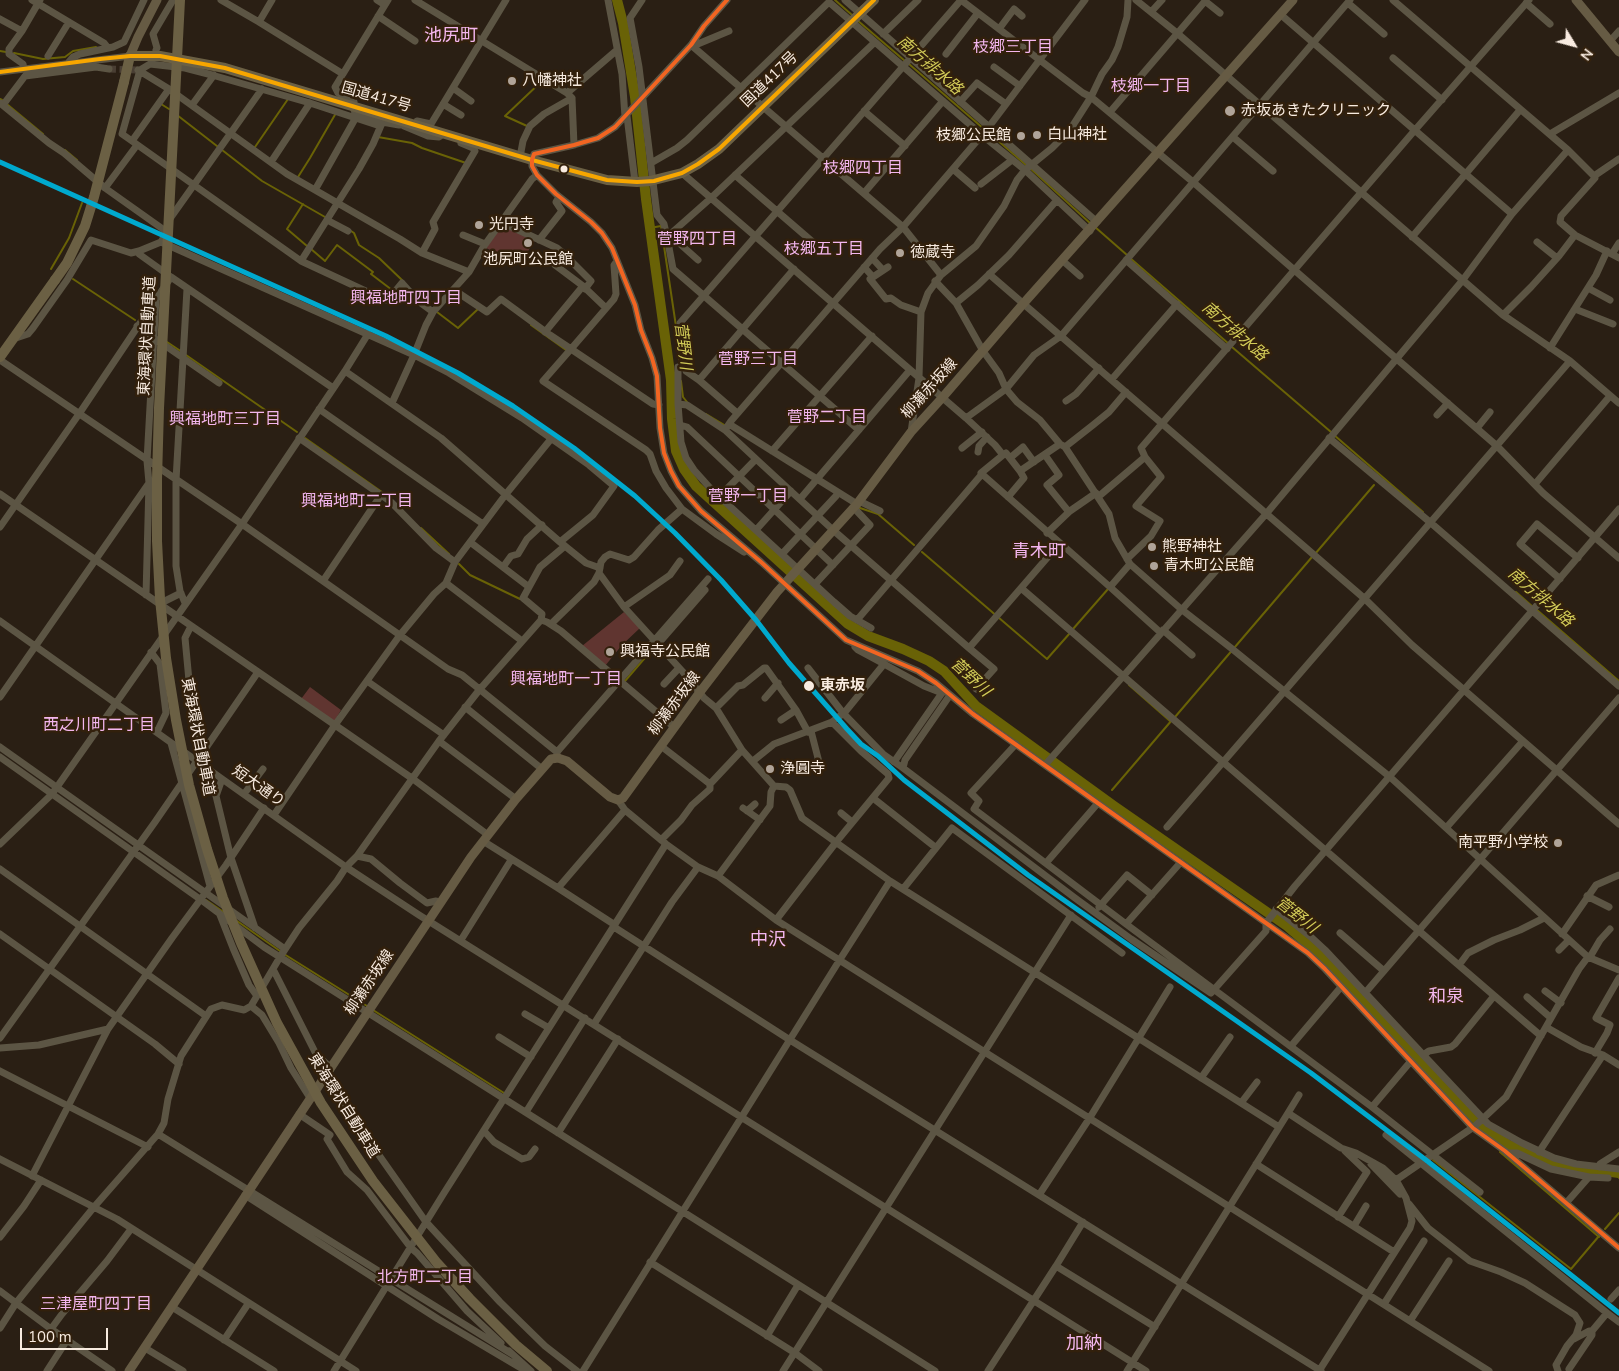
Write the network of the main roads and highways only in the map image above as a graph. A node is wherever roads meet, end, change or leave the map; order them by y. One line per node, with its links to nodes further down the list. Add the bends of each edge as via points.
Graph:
1 (157, 0): 7 (main road)
2 (180, 0): 10 (highway, 東海環状自動車道, bridge, via 157,478 157,541 166,658 189,785 223,898 241,943 277,1023 321,1103 373,1181 437,1263)
3 (874, 0): 7 (highway, 国道417号, via 719,149 682,173 652,181 607,180 520,157 225,68 160,56)
4 (1293, 0): 9 (main road, 柳瀬赤坂線, via 911,432 856,505 777,592 623,798 610,797 557,755 516,799 428,920)
5 (1576, 0): 6 (main road)
6 (1619, 52)
7 (130, 56): 8 (highway, bridge, via 85,226 67,263)
8 (0, 358)
9 (129, 1371)
10 (546, 1371)

